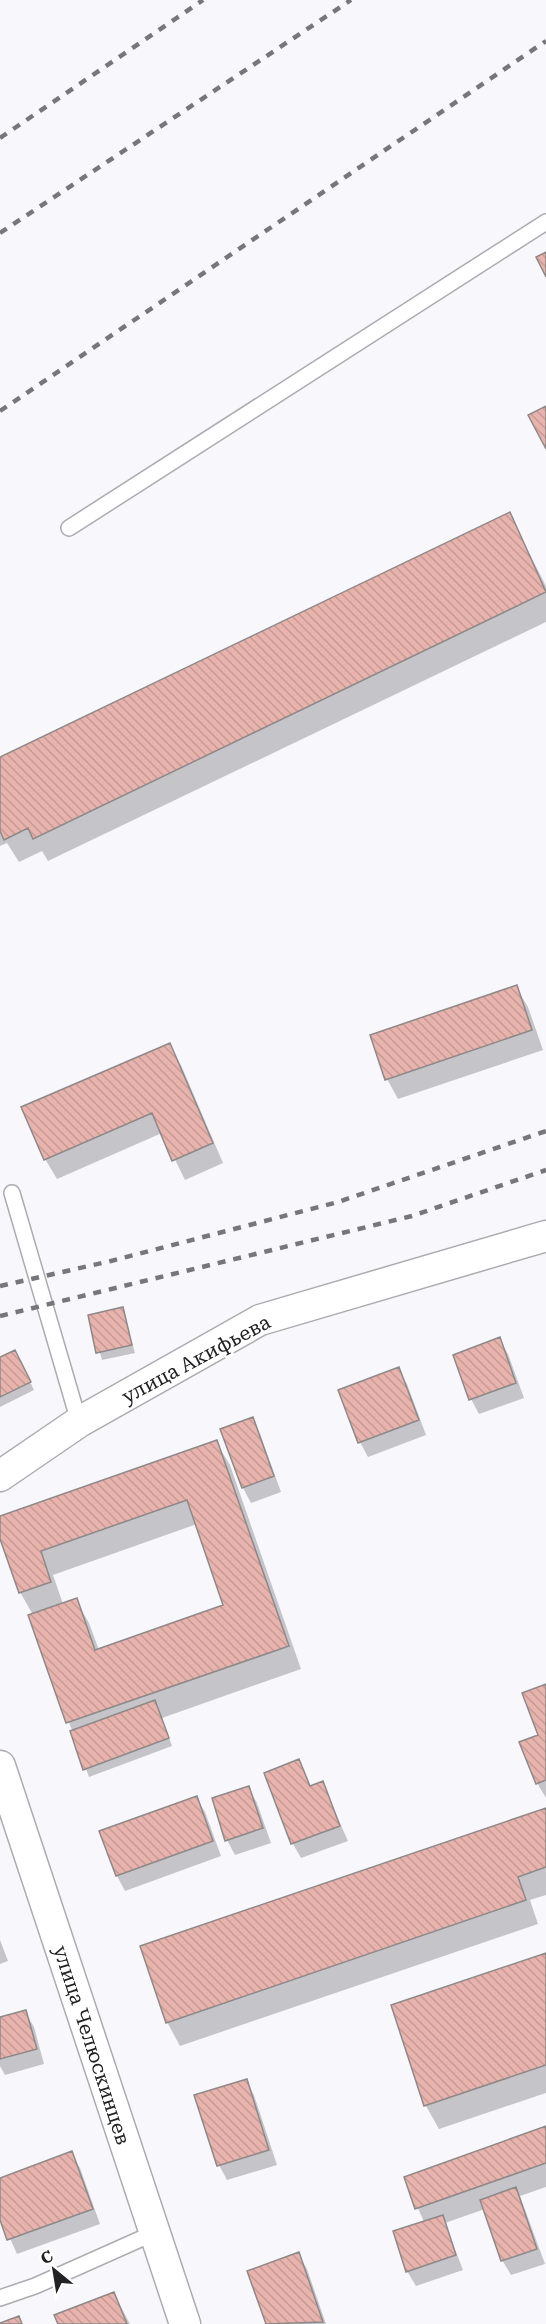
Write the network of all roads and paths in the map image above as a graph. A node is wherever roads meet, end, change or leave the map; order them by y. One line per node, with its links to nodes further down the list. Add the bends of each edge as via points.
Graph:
1 (546, 222): 2 (lane)
2 (69, 528)
3 (12, 1193): 5 (lane)
4 (546, 1236): 5 (street, улица Акифьева, via 260,1320)
5 (79, 1422): 6 (street, улица Акифьева)
6 (0, 1476)
7 (0, 1766): 8 (street, улица Челюскинцев)
8 (154, 2233): 9 (lane); 10 (street, улица Челюскинцев)
9 (0, 2298)
10 (185, 2324)

